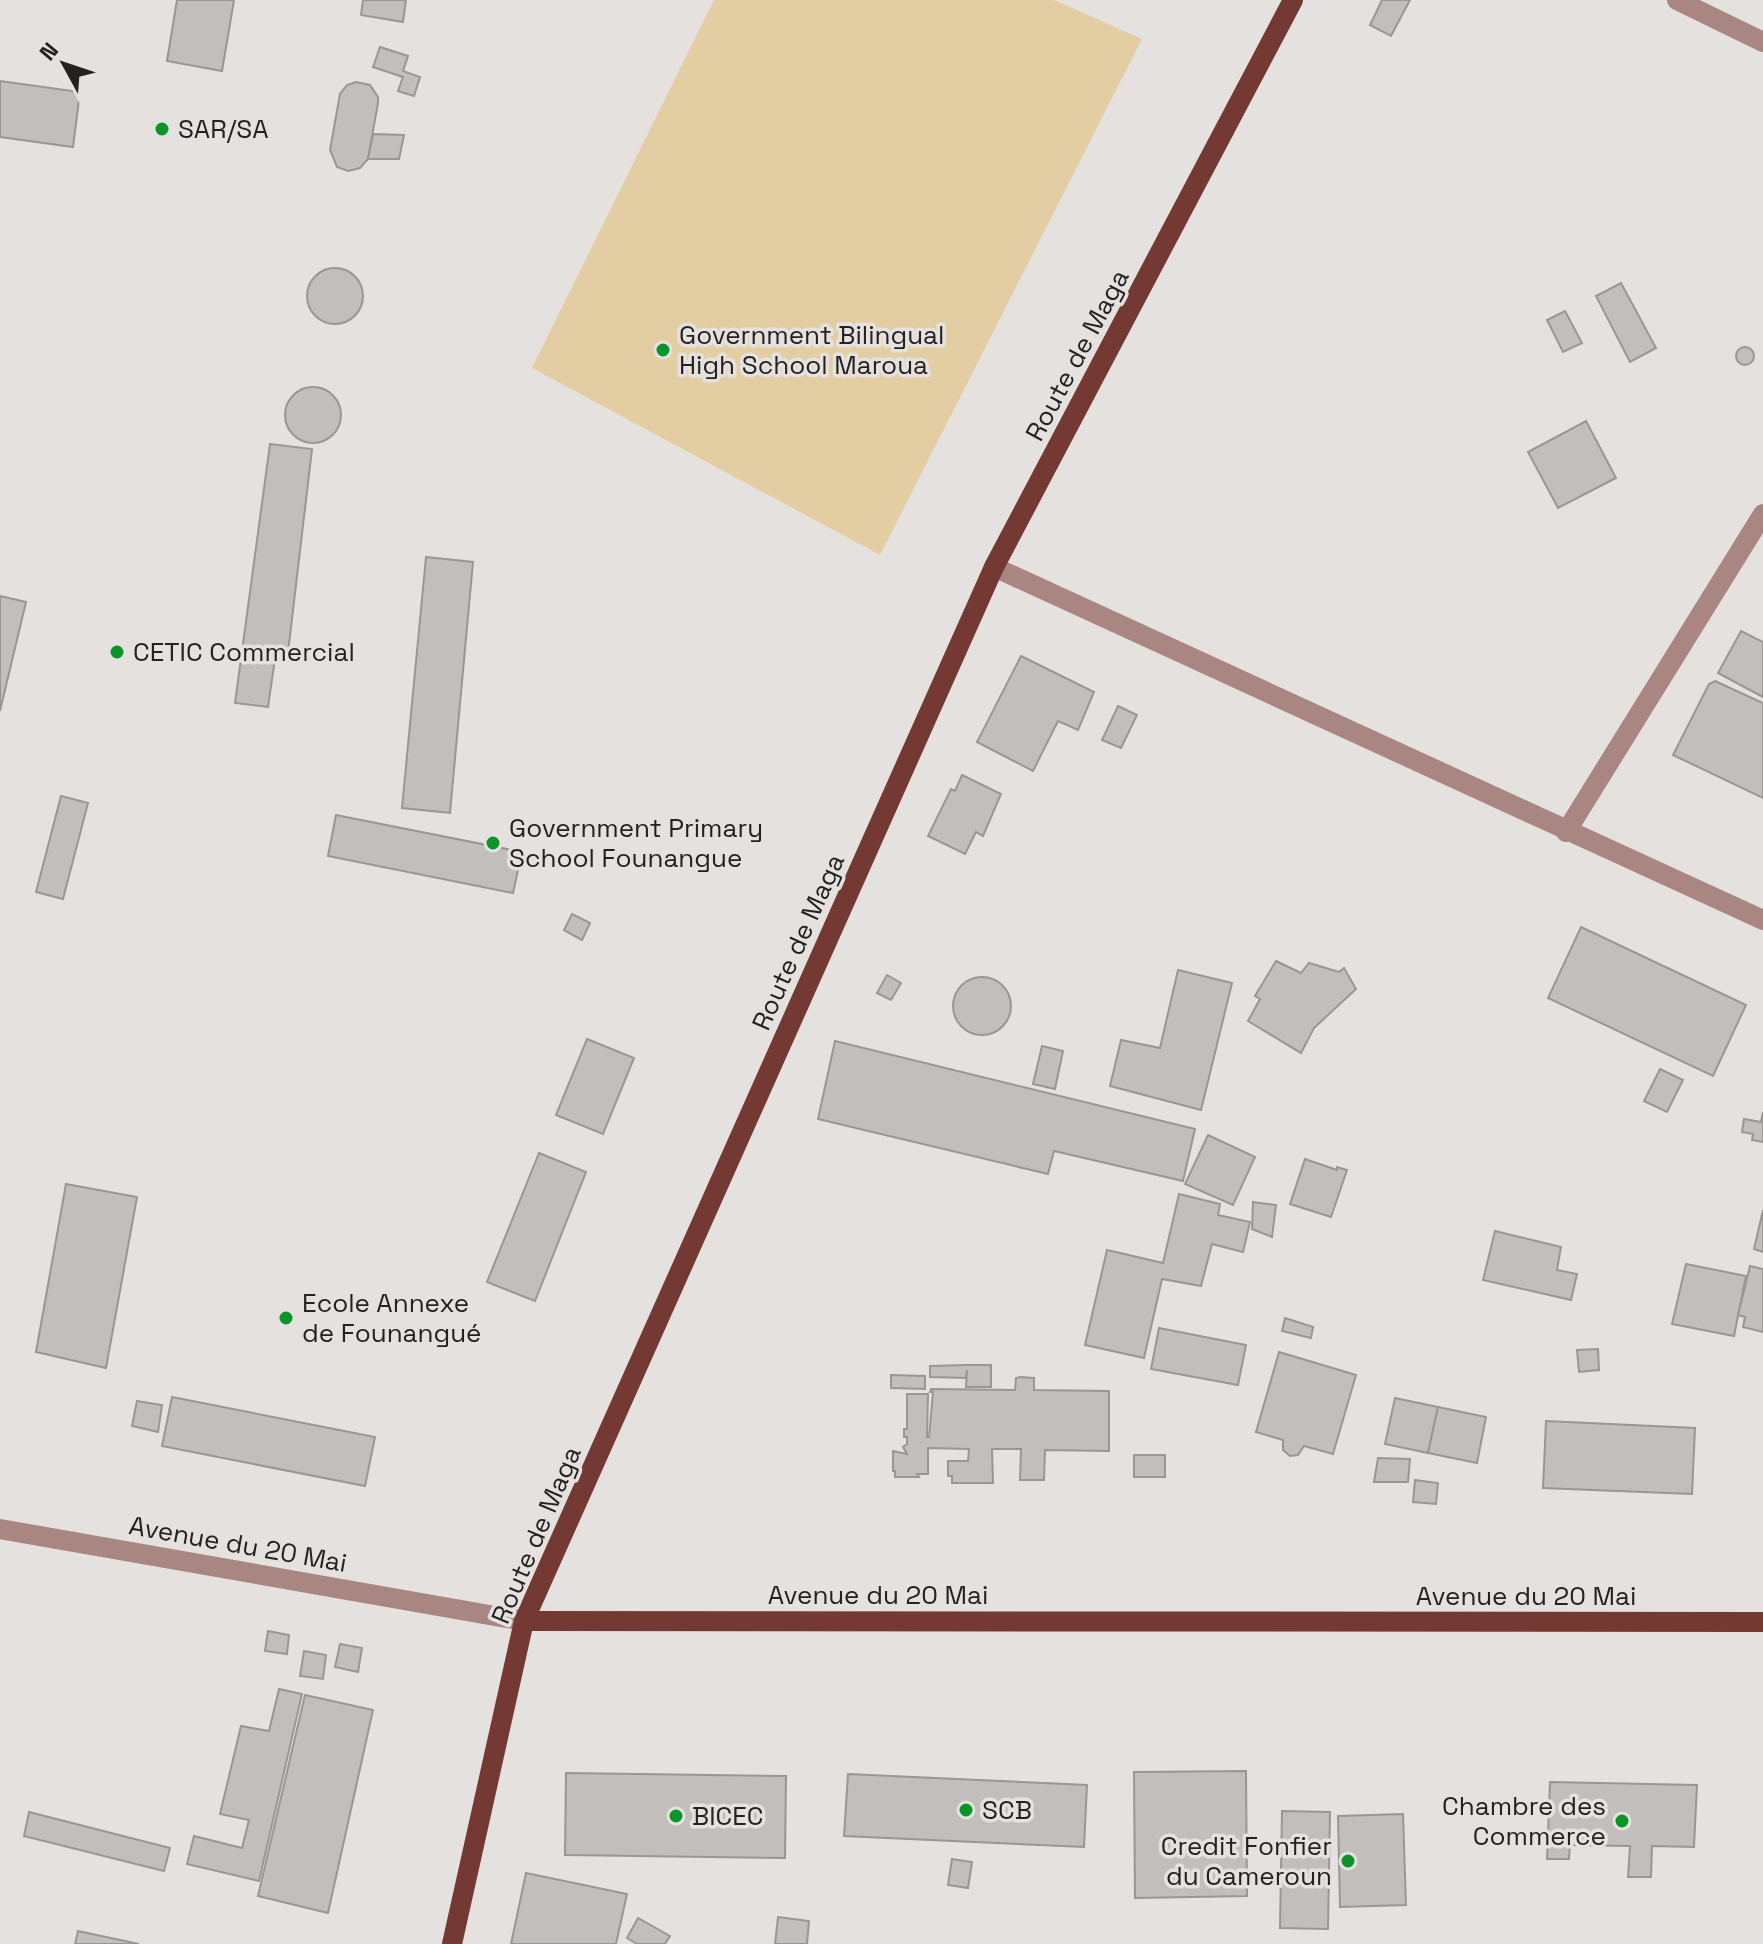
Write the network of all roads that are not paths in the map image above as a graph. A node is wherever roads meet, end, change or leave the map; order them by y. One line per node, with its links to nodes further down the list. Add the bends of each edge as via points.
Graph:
1 (1293, 0): 5 (main road, Route de Maga)
2 (1677, 0): 3 (street)
3 (1763, 42)
4 (1763, 514): 6 (street)
5 (994, 567): 6 (street); 9 (main road, Route de Maga)
6 (1566, 832): 7 (street)
7 (1763, 920)
8 (0, 1529): 9 (street, Avenue du 20 Mai)
9 (524, 1621): 10 (main road, Avenue du 20 Mai); 11 (main road, Route de Maga)
10 (1763, 1622)
11 (452, 1944)

